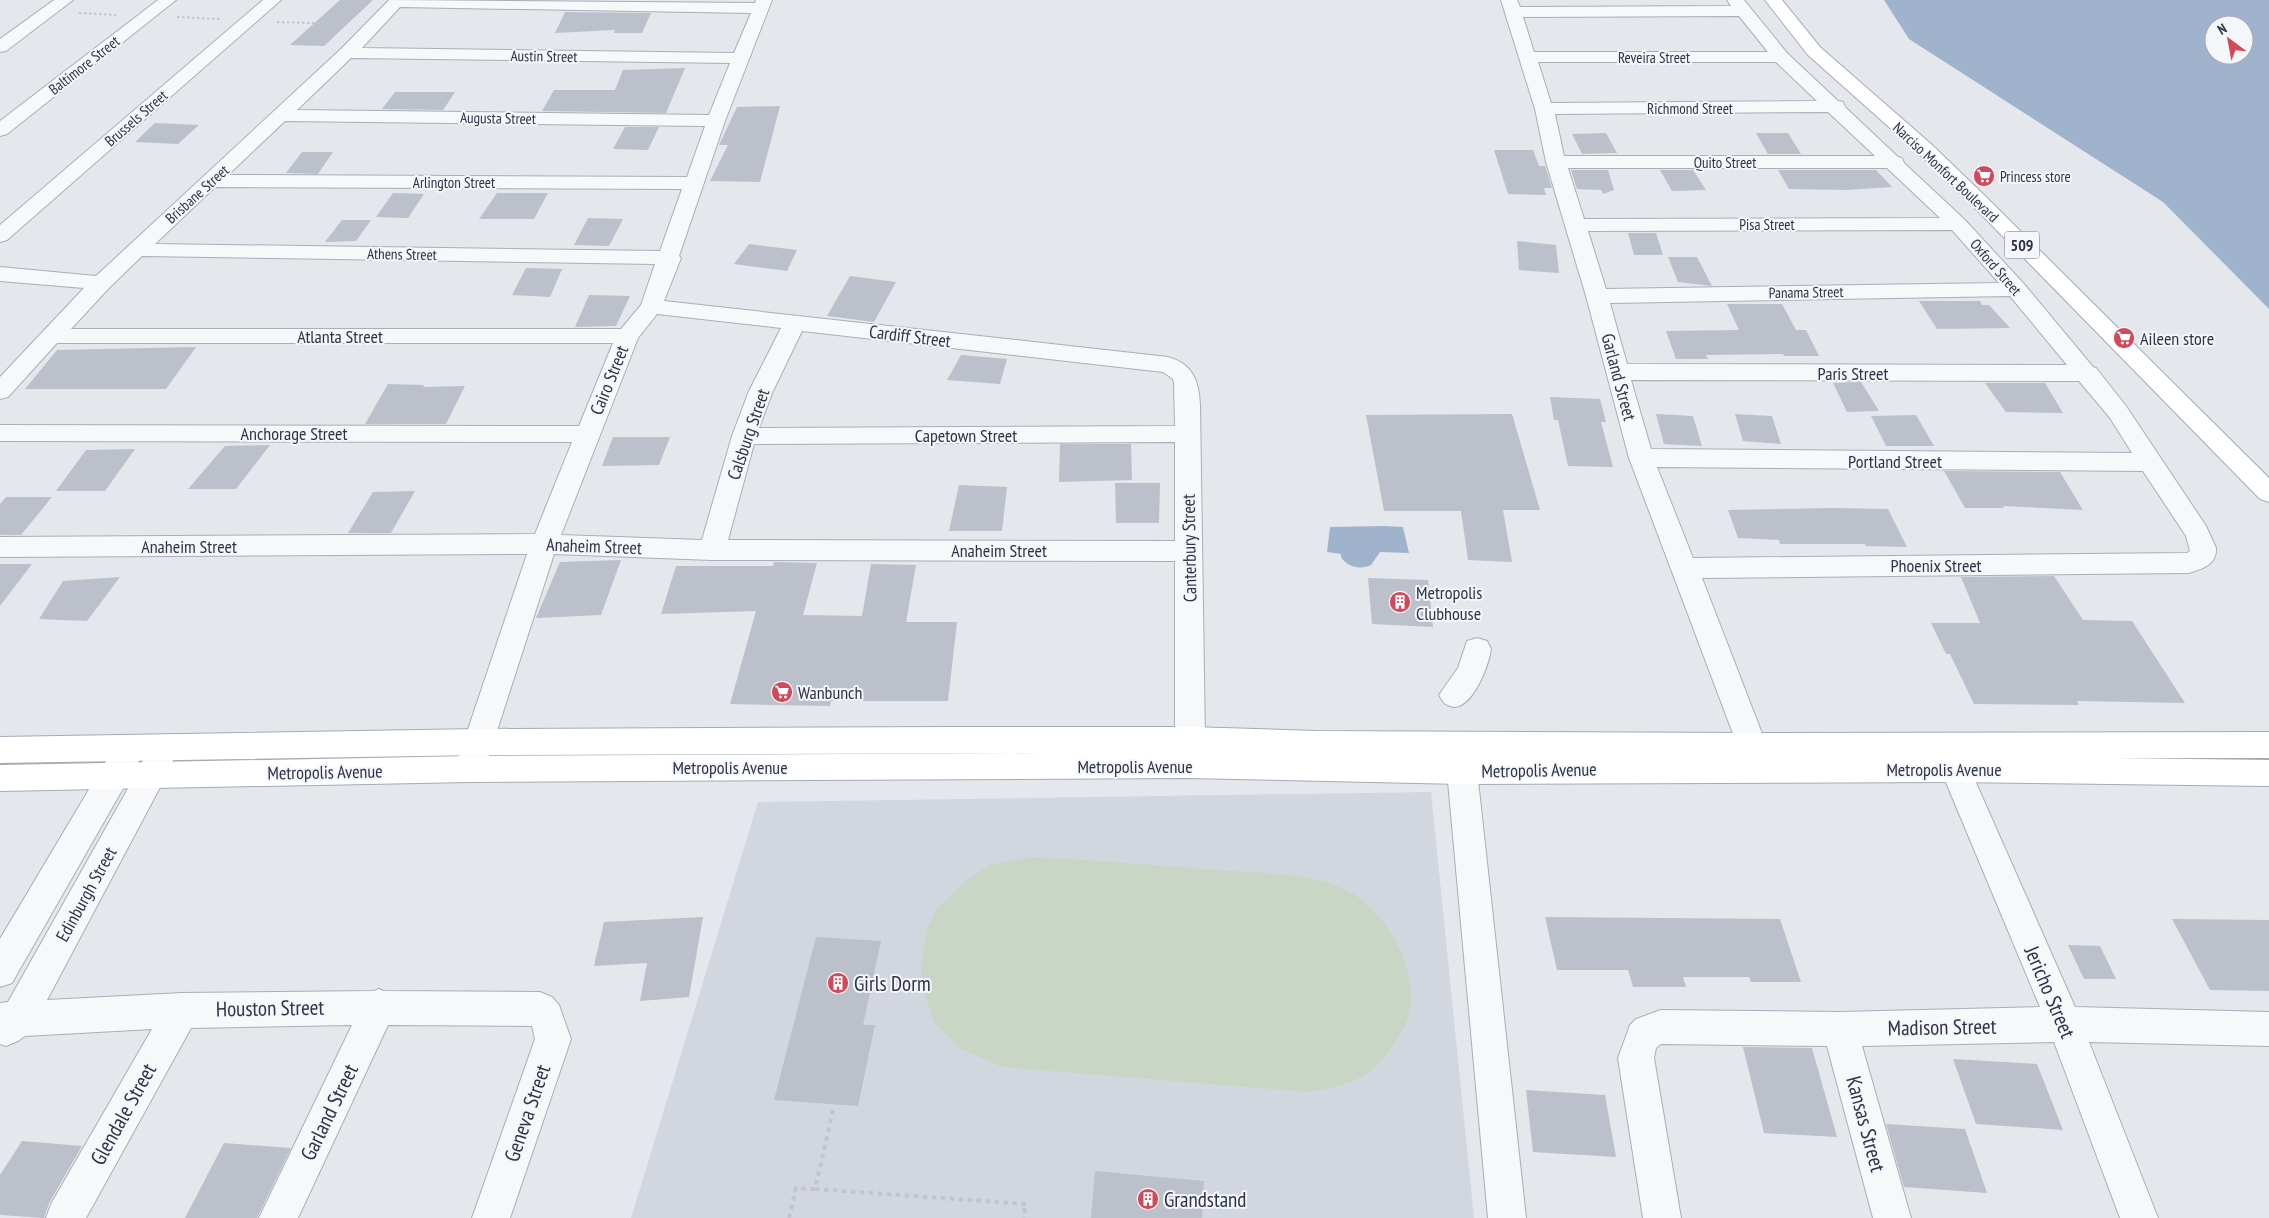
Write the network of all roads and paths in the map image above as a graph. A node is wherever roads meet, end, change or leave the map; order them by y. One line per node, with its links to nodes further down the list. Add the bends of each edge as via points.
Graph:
1 (65, 0): 9 (street)
2 (168, 0): 10 (street, Baltimore Street)
3 (273, 0): 11 (street, Brussels Street)
4 (1773, 0): 50 (main road, Narciso Monfort Boulevard / 509, via 1814,51 1976,198)
5 (397, 1): 6 (street); 12 (street, Brisbane Street)
6 (762, 4): 17 (street, Cairo Street)
7 (1738, 5): 8 (street); 16 (street, Oxford Street)
8 (1510, 6): 15 (street, Garland Street)
9 (48, 12): 10 (path); 13 (street)
10 (147, 16): 11 (path); 22 (street, Baltimore Street)
11 (248, 20): 12 (path); 29 (street, Brussels Street)
12 (373, 26): 14 (street, Brisbane Street)
13 (0, 47)
14 (347, 53): 17 (street, Austin Street); 20 (street, Brisbane Street)
15 (1528, 57): 16 (street, Reveira Street); 19 (street, Garland Street)
16 (1781, 57): 18 (street, Oxford Street)
17 (741, 58): 21 (street, Cairo Street)
18 (1836, 106): 19 (street, Richmond Street); 24 (street, Oxford Street)
19 (1544, 109): 23 (street, Garland Street)
20 (281, 115): 21 (street, Augusta Street); 25 (street, Brisbane Street)
21 (716, 121): 26 (street, Cairo Street)
22 (0, 130)
23 (1556, 162): 24 (street, Quito Street); 28 (street, Garland Street)
24 (1894, 162): 27 (street, Oxford Street)
25 (212, 181): 26 (street, Arlington Street); 30 (street, Brisbane Street)
26 (696, 183): 31 (street, Cairo Street)
27 (1958, 224): 28 (street, Pisa Street); 34 (street, Oxford Street)
28 (1576, 225): 35 (street, Garland Street)
29 (0, 236)
30 (135, 250): 31 (street, Athens Street); 33 (street, Brisbane Street)
31 (670, 258): 36 (street, Cairo Street)
32 (0, 274): 33 (street)
33 (101, 283): 38 (street, Brisbane Street)
34 (2016, 289): 35 (street, Panama Street); 42 (street, Oxford Street)
35 (1597, 296): 41 (street, Garland Street)
36 (651, 307): 37 (street, Cardiff Street); 39 (street, Cairo Street)
37 (795, 322): 40 (street, Cardiff Street, via 996,348); 47 (street, Calsburg Street, via 761,391)
38 (52, 336): 39 (street, Atlanta Street); 43 (street, Brisbane Street)
39 (627, 336): 45 (street, Cairo Street)
40 (1168, 365): 46 (street, Canterbury Street, via 1184,377)
41 (1618, 372): 42 (street, Paris Street); 48 (street, Garland Street)
42 (2088, 373): 49 (street, Oxford Street)
43 (0, 391)
44 (0, 433): 45 (street, Anchorage Street)
45 (588, 434): 51 (street, Cairo Street)
46 (1187, 434): 47 (street, Capetown Street); 54 (street, Canterbury Street)
47 (744, 436): 53 (street, Calsburg Street)
48 (1641, 458): 49 (street, Portland Street); 56 (street, Garland Street)
49 (2150, 462): 55 (street, Oxford Street, via 2204,546 2200,560)
50 (2269, 493)
51 (544, 544): 52 (street, Anaheim Street); 53 (street, Anaheim Street); 63 (street, Cairo Street)
52 (0, 547)
53 (712, 550): 54 (street, Anaheim Street)
54 (1189, 550): 62 (street, Canterbury Street)
55 (2189, 563): 56 (street, Phoenix Street)
56 (1683, 568): 65 (street, Garland Street)
57 (1477, 650): 58 (street, via 1470,674)
58 (1454, 695)
59 (2269, 745): 64 (main road, Metropolis Avenue)
60 (130, 748): 61 (main road, Metropolis Avenue); 67 (main road, Metropolis Avenue); 69 (street, Edinburgh Street)
61 (0, 750)
62 (1189, 752): 63 (main road, Metropolis Avenue); 66 (main road, Metropolis Avenue)
63 (475, 755): 67 (main road, Metropolis Avenue)
64 (1948, 756): 65 (main road, Metropolis Avenue); 68 (main road, Metropolis Avenue); 76 (street, Jericho Street)
65 (1756, 757): 66 (main road, Metropolis Avenue)
66 (1459, 758): 86 (street)
67 (157, 762): 69 (main road, Metropolis Avenue); 75 (street, Edinburgh Street)
68 (2269, 773)
69 (114, 776): 70 (main road, Metropolis Avenue); 71 (street, Edinburgh Street)
70 (0, 778)
71 (0, 971)
72 (379, 1006): 73 (street, Houston Street); 74 (street, Houston Street); 82 (street, Garland Street)
73 (540, 1009): 83 (street, Geneva Street, via 547,1017 553,1038)
74 (182, 1010): 75 (street, Houston Street); 81 (street, Glendale Street)
75 (6, 1024)
76 (2065, 1024): 77 (street, Madison Street); 78 (street, Madison Street); 89 (street, Jericho Street)
77 (1840, 1029): 87 (street, Madison Street, via 1661,1027 1647,1031 1639,1039 1636,1058); 88 (street, Kansas Street)
78 (2269, 1030)
79 (833, 1110): 80 (path)
80 (815, 1189): 84 (path, via 796,1188); 85 (path, via 1026,1204)
81 (65, 1218)
82 (278, 1218)
83 (491, 1218)
84 (789, 1218)
85 (1023, 1218)
86 (1507, 1218)
87 (1662, 1218)
88 (1892, 1218)
89 (2139, 1218)

